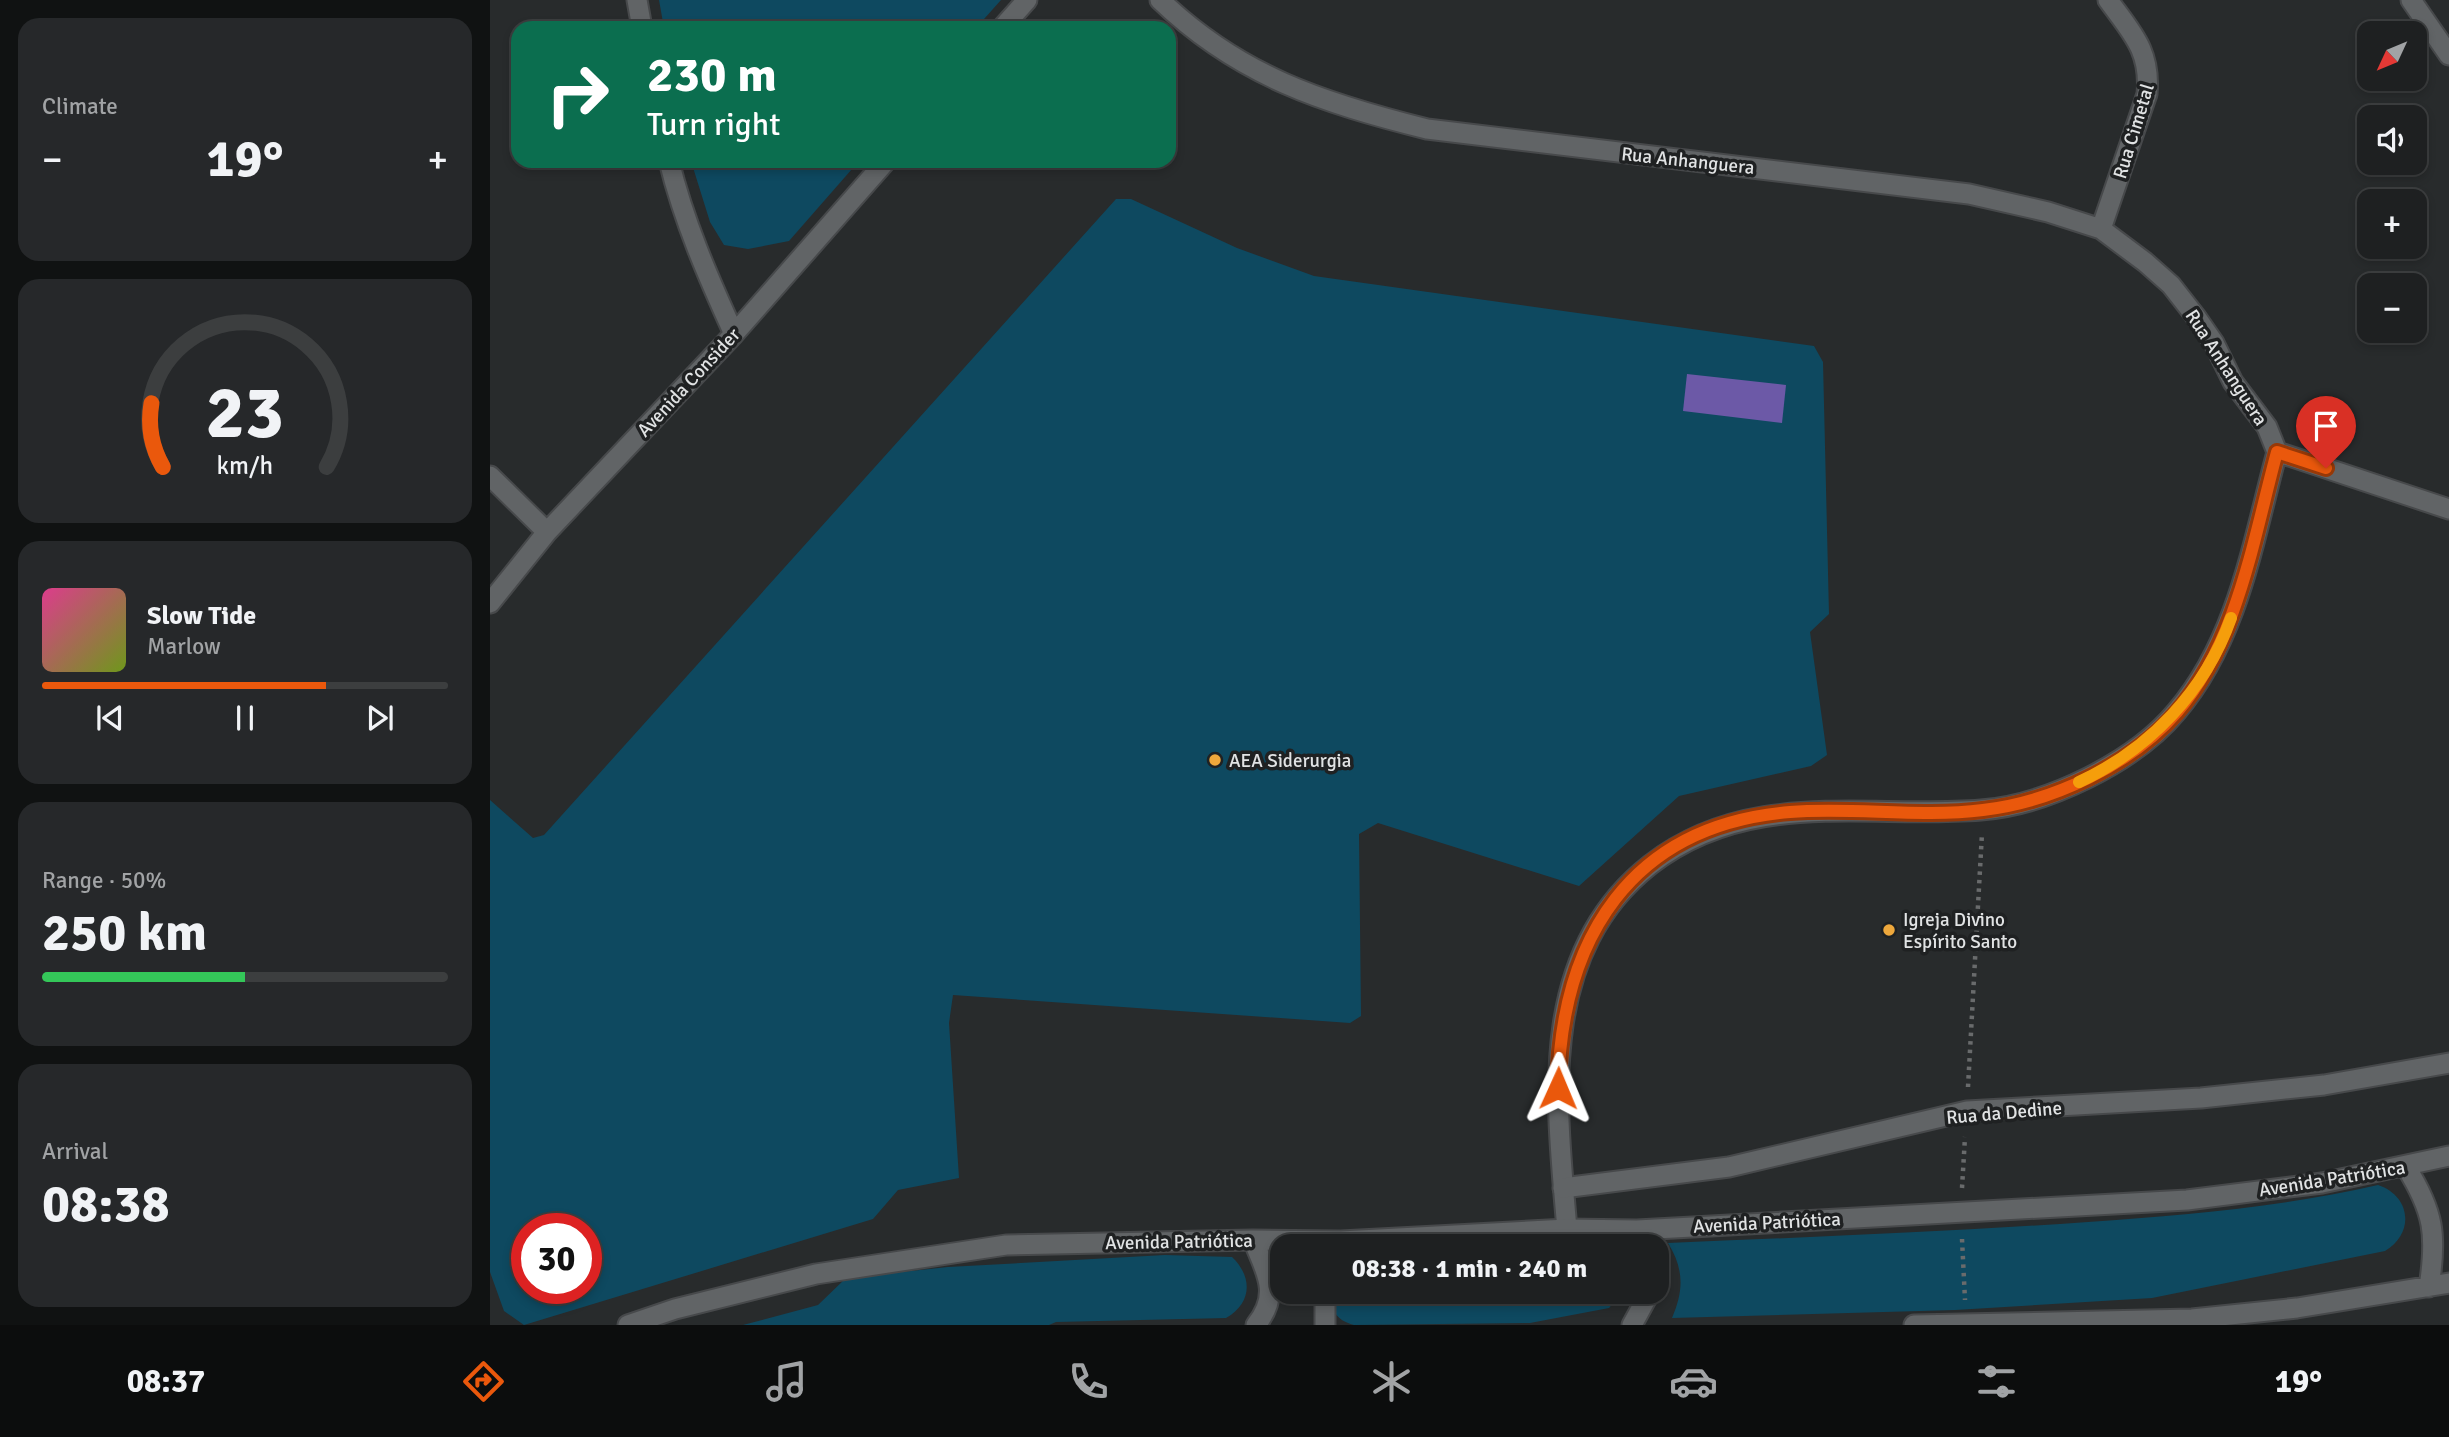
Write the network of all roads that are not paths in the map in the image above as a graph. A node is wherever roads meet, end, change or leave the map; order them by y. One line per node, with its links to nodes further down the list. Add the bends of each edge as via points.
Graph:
1 (637, 0): 6 (street)
2 (1027, 0): 7 (street)
3 (1160, 0): 11 (street, Rua Anhanguera, via 1221,51 1267,76 1340,107 1427,129 1969,194)
4 (2108, 0): 11 (street, Rua Cimetal, via 2145,53 2150,71 2147,94)
5 (2411, 0): 8 (street)
6 (641, 21)
7 (1008, 21)
8 (2449, 55)
9 (671, 168): 12 (street, via 699,256)
10 (880, 168): 12 (street, Avenida Consider)
11 (2101, 229): 13 (street, Rua Anhanguera, via 2171,285 2214,343 2233,382 2267,427)
12 (734, 334): 16 (street, Avenida Consider)
13 (2277, 452): 15 (street); 21 (street, via 2230,621 2216,653 2177,712 2139,746 2082,781 1983,810 1838,810 1759,816 1701,833 1671,849 1610,903 1588,941 1570,988 1559,1045 1557,1109)
14 (490, 476): 16 (street)
15 (2449, 509)
16 (547, 532): 17 (street, Avenida Consider)
17 (490, 603)
18 (2449, 1063): 21 (street, Rua da Dedine, via 2324,1085 2201,1098 1967,1111 1730,1167)
19 (2449, 1156): 20 (street, Avenida Patriótica)
20 (2406, 1167): 25 (street, Avenida Patriótica, via 2322,1183 2187,1199 1960,1211); 29 (street, via 2432,1217 2435,1251)
21 (1563, 1188): 22 (street)
22 (1567, 1229): 23 (street, Avenida Patriótica); 24 (street, Avenida Patriótica)
23 (1491, 1234)
24 (1608, 1234)
25 (1669, 1236)
26 (1253, 1240): 27 (street, Avenida Patriótica); 32 (street, Avenida Patriótica, via 1006,1245 929,1255 816,1274); 33 (street, via 1271,1292 1268,1308)
27 (1270, 1241)
28 (2449, 1283): 29 (street)
29 (2429, 1287): 36 (street, via 2192,1319)
30 (1325, 1304): 34 (street)
31 (1643, 1304): 35 (street)
32 (628, 1325)
33 (1256, 1325)
34 (1325, 1325)
35 (1632, 1325)
36 (1914, 1325)

